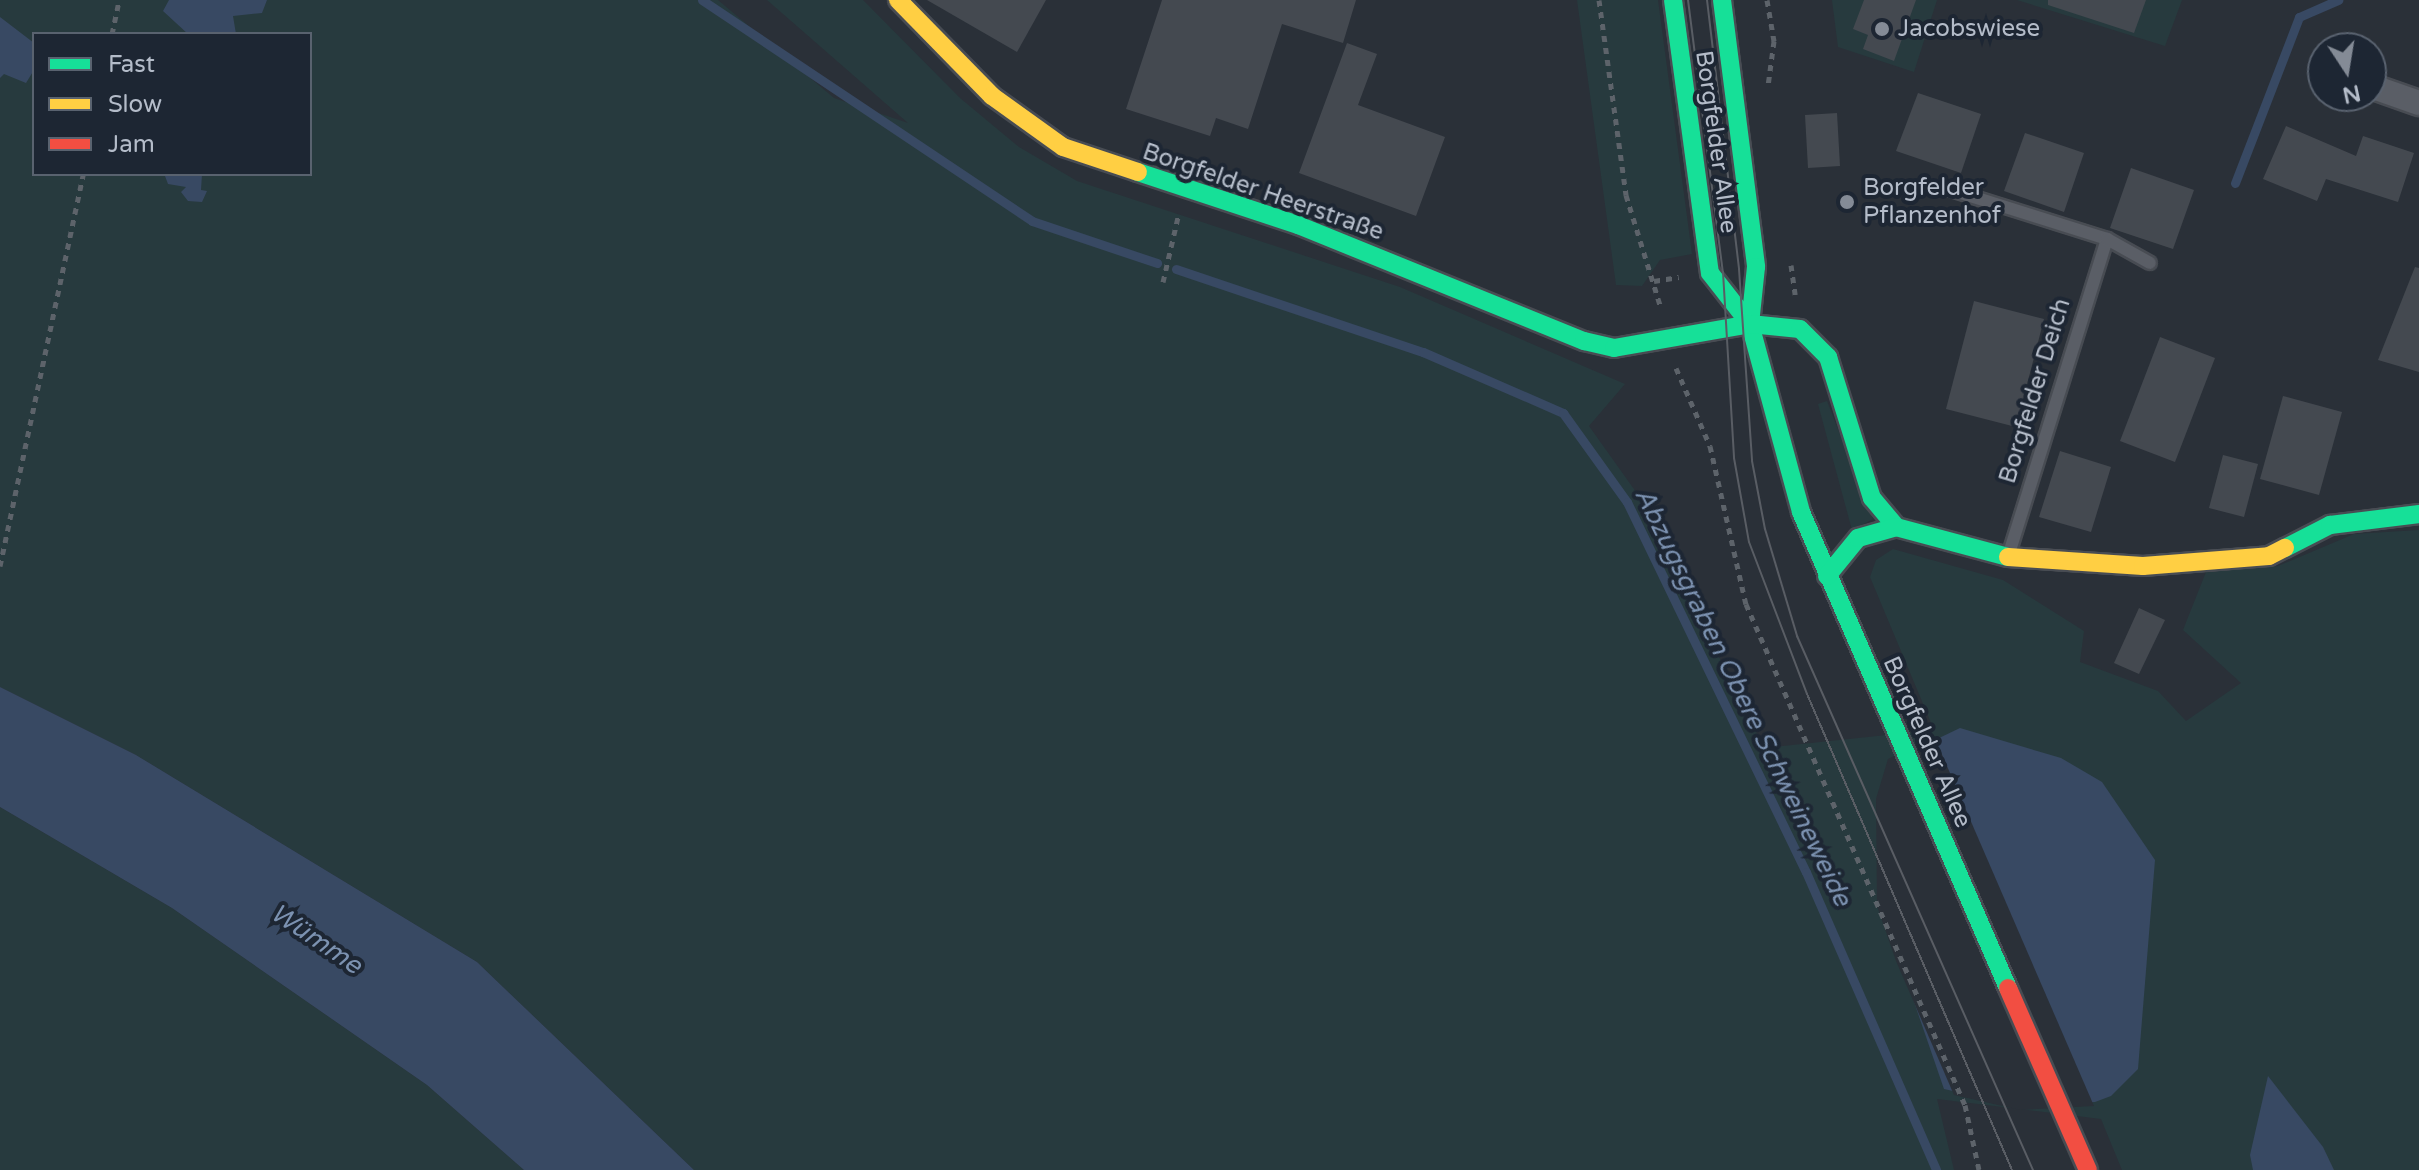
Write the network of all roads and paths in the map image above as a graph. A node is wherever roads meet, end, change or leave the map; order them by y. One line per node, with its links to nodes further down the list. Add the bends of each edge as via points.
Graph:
1 (119, 0): 6 (path)
2 (898, 0): 11 (street, Borgfelder Heerstraße, via 992,96 1028,124 1063,147)
3 (1599, 0): 16 (path, via 1626,195)
4 (1673, 0): 15 (street, Borgfelder Allee, via 1710,273)
5 (1722, 0): 15 (street, Borgfelder Allee, via 1756,267)
6 (112, 32)
7 (2387, 92): 8 (street)
8 (2419, 103)
9 (83, 176): 20 (path)
10 (1942, 187): 12 (lane)
11 (1184, 190): 14 (path); 16 (street, Borgfelder Heerstraße, via 1298,225 1584,341 1614,348)
12 (2107, 239): 13 (lane); 19 (lane, Borgfelder Deich)
13 (2150, 263)
14 (1163, 282)
15 (1750, 324): 16 (street, Borgfelder Heerstraße); 18 (street, via 1800,329 1828,357 1872,498); 21 (street, Borgfelder Allee, via 1780,443)
16 (1669, 341): 22 (path, via 1678,380 1698,409 1710,446 1746,604 1965,1105)
17 (2419, 514): 19 (street, via 2330,525 2269,556 2143,566)
18 (1896, 527): 19 (street, via 1966,550); 21 (street, via 1858,538)
19 (2008, 557)
20 (0, 566)
21 (1827, 576): 23 (street, Borgfelder Allee)
22 (1979, 1170)
23 (2088, 1170)

